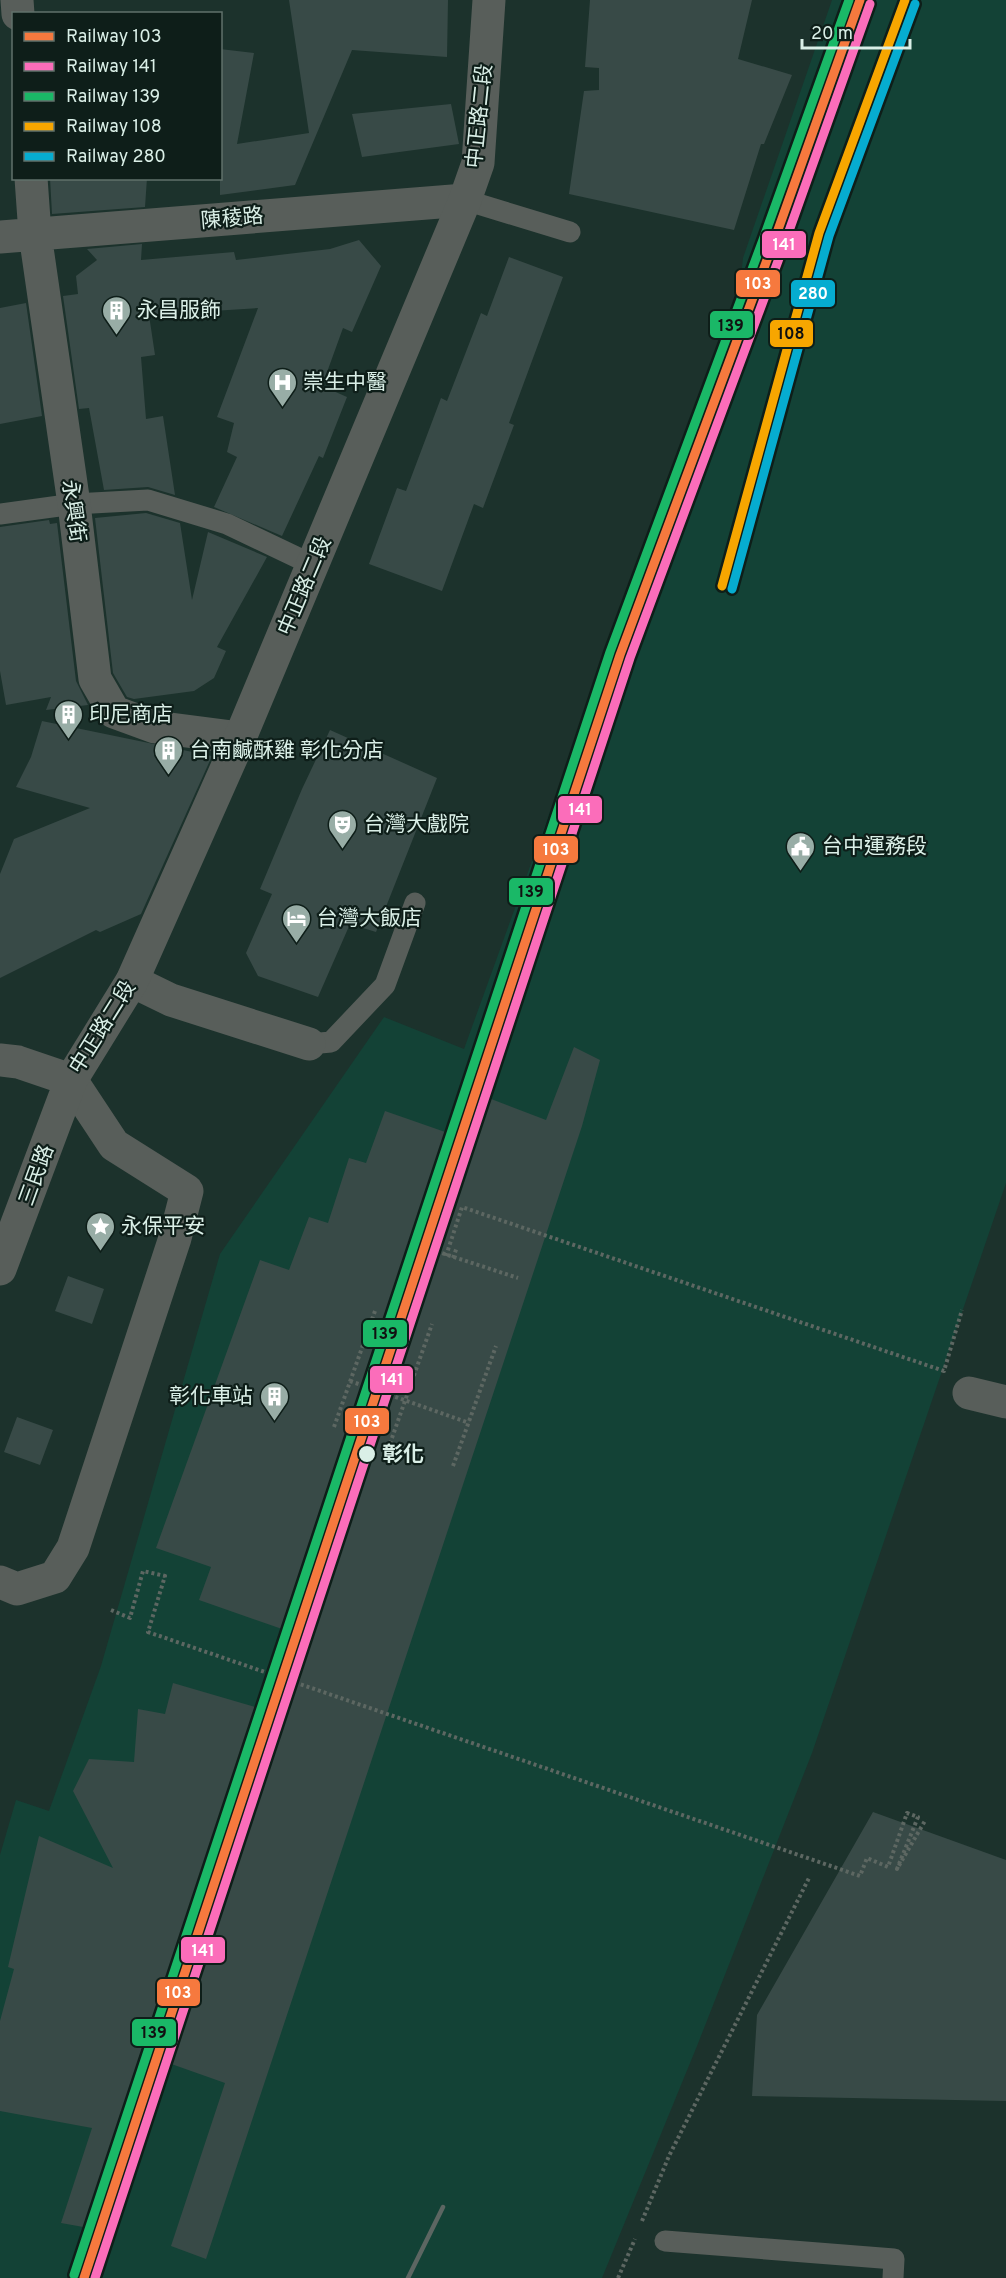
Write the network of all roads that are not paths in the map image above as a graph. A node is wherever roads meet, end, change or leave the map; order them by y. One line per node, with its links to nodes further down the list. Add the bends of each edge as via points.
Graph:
1 (489, 0): 3 (street, 中正路二段, via 478,163)
2 (31, 180): 5 (street, 永興街)
3 (465, 200): 4 (lane); 5 (street, 陳稜路); 9 (street, 中正路二段)
4 (570, 232)
5 (35, 234): 6 (street, 陳稜路); 7 (street, 永興街)
6 (0, 237)
7 (74, 504): 8 (lane); 9 (lane, via 148,500 227,524); 10 (street, 永興街, via 95,679 114,712 155,727)
8 (0, 514)
9 (314, 565): 10 (street, 中正路二段)
10 (240, 738): 12 (street, 中正路二段)
11 (415, 903): 13 (lane, via 385,985 331,1042)
12 (132, 981): 13 (street, via 171,1000); 15 (street, 中正路二段)
13 (309, 1044)
14 (0, 1060): 15 (street, 中正路二段)
15 (71, 1080): 16 (street, 三民路); 19 (street, via 114,1145 188,1191 73,1548 55,1577 17,1589)
16 (0, 1269)
17 (969, 1393): 18 (street)
18 (1006, 1402)
19 (0, 1582)
20 (664, 2241): 21 (lane, via 894,2259)
21 (893, 2278)

